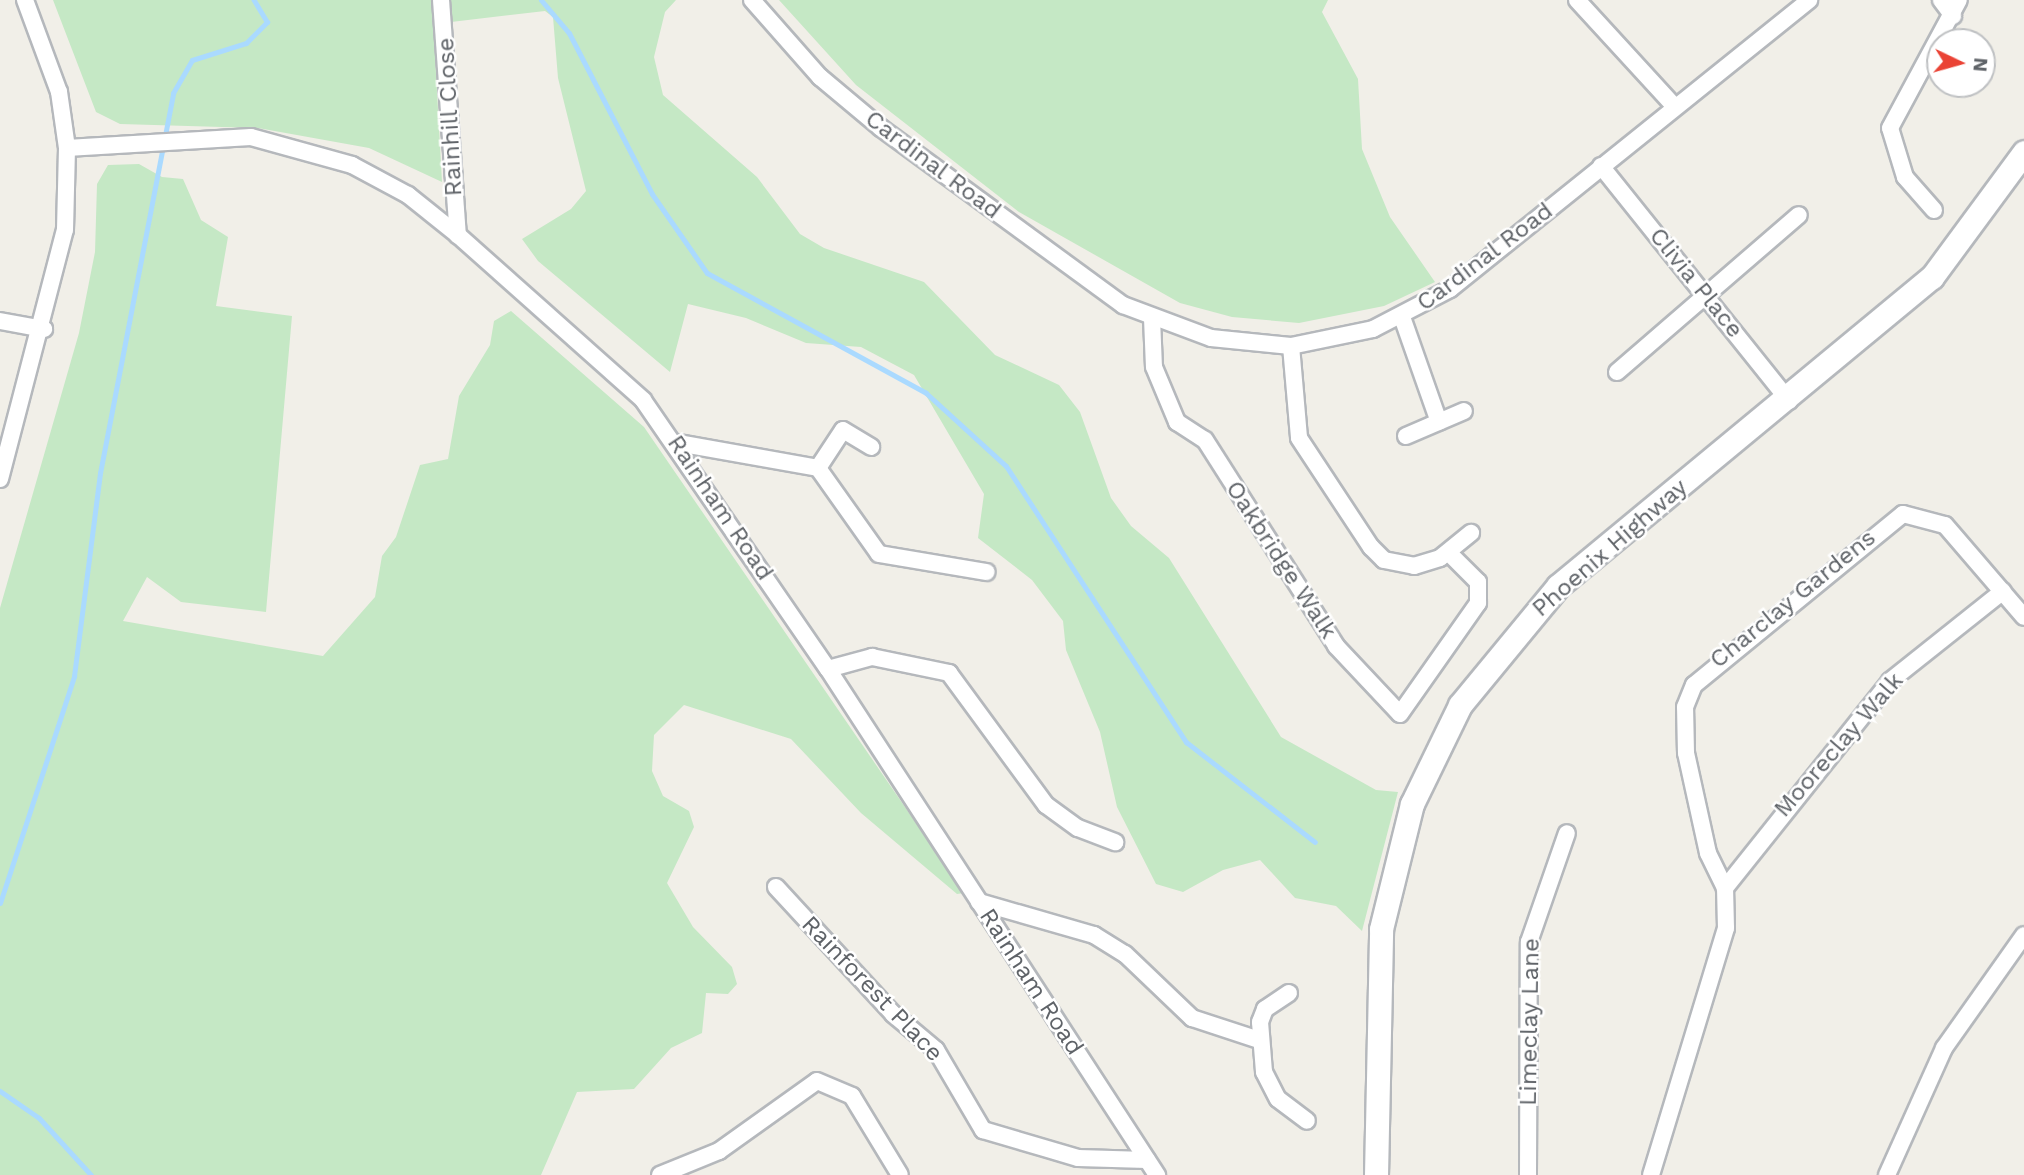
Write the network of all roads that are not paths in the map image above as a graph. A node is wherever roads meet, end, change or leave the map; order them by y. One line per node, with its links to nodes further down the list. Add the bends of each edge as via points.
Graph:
1 (25, 0): 10 (street, via 49,56)
2 (441, 0): 15 (street, Rainhill Close)
3 (752, 0): 18 (street, Cardinal Road, via 820,76 881,128 1061,264)
4 (1577, 0): 9 (street)
5 (1809, 0): 9 (street, Cardinal Road)
6 (1941, 0): 8 (street)
7 (1959, 0): 8 (street)
8 (1953, 16): 13 (street, via 1890,128 1905,177)
9 (1675, 107): 12 (street, Cardinal Road)
10 (67, 148): 15 (street, Rainham Road, via 215,136 282,143 352,165 408,195); 20 (street, via 62,250)
11 (2024, 152): 23 (main road, Phoenix Highway, via 1933,277)
12 (1601, 166): 16 (street, Clivia Place); 17 (street, Cardinal Road, via 1471,274)
13 (1934, 210)
14 (1800, 215): 16 (street)
15 (458, 235): 27 (street, Rainham Road, via 643,401)
16 (1706, 296): 22 (street); 23 (street, Clivia Place)
17 (1402, 317): 21 (street, Cardinal Road, via 1353,336); 25 (street)
18 (1152, 318): 21 (street, Cardinal Road, via 1211,338); 32 (street, Oakbridge Walk, via 1154,367 1177,422 1205,440 1336,646 1353,657 1388,707 1404,712 1478,603 1478,582)
19 (0, 321): 20 (street)
20 (44, 329): 30 (street)
21 (1291, 346): 32 (street, via 1299,438 1371,547 1399,566 1428,564)
22 (1617, 372)
23 (1789, 401): 50 (main road, Phoenix Highway, via 1558,586 1511,636 1454,716 1412,804 1381,929)
24 (1464, 411): 25 (street)
25 (1439, 422): 26 (street)
26 (1406, 436)
27 (678, 443): 29 (street); 36 (street, Rainham Road)
28 (871, 447): 29 (street, via 843,430)
29 (818, 468): 33 (street, via 879,554)
30 (0, 479)
31 (1471, 533): 32 (street)
32 (1448, 552)
33 (986, 572)
34 (2003, 591): 35 (street, Charclay Gardens); 40 (street, Mooreclay Walk, via 1890,681); 40 (street, Charclay Gardens, via 1945,525 1903,514 1706,668 1685,707 1683,730 1708,853)
35 (2024, 617)
36 (828, 669): 38 (street, via 872,657 949,673 1046,805); 41 (street, Rainham Road)
37 (1567, 833): 51 (street, Limeclay Lane, via 1529,942)
38 (1115, 842)
39 (776, 887): 46 (street, Rainforest Place, via 893,1014 936,1050 983,1130 1079,1158)
40 (1725, 888): 52 (street, Charclay Gardens, via 1723,948)
41 (979, 902): 44 (street, via 1094,935 1125,954 1192,1018); 46 (street, Rainham Road)
42 (2024, 935): 53 (street, via 1944,1048)
43 (1289, 993): 44 (street, via 1265,1009)
44 (1259, 1040): 45 (street, via 1270,1087 1288,1110)
45 (1307, 1121)
46 (1147, 1160): 49 (street, Rainham Road)
47 (660, 1175): 48 (street, via 719,1151 817,1081 852,1096)
48 (900, 1175)
49 (1157, 1175)
50 (1376, 1175)
51 (1528, 1175)
52 (1651, 1175)
53 (1887, 1175)

